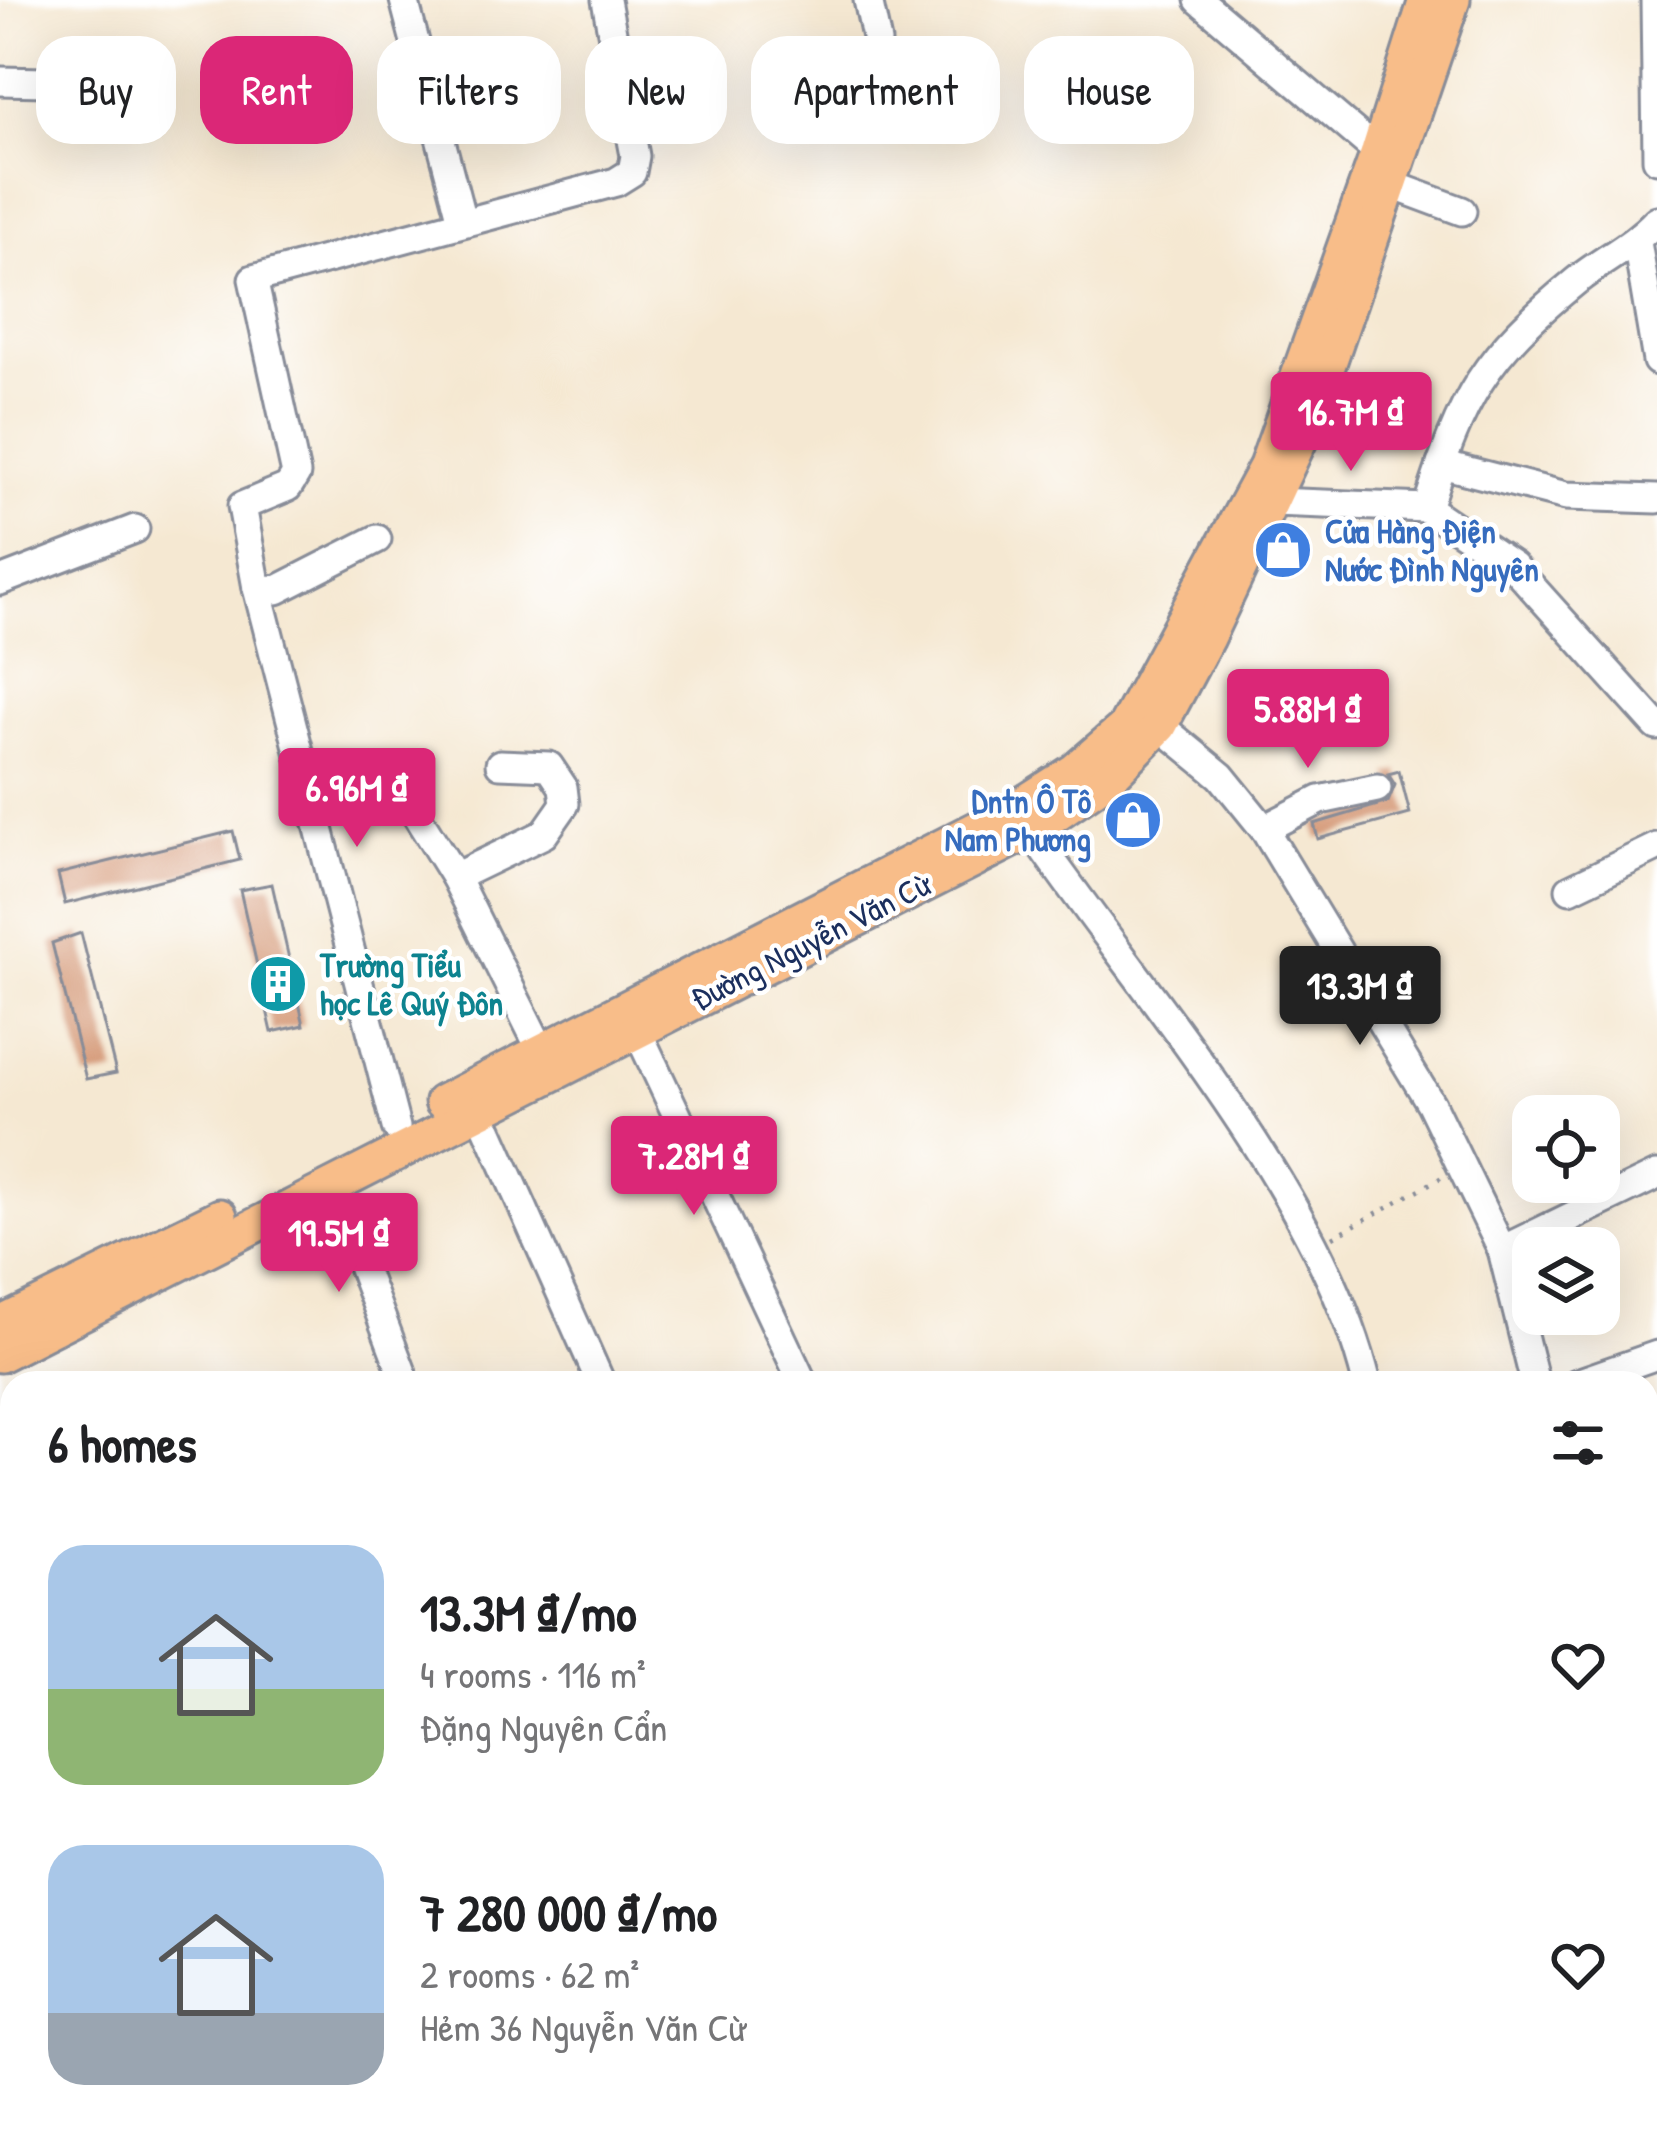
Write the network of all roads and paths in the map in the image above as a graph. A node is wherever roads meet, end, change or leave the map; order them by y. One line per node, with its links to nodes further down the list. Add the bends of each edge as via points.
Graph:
1 (404, 0): 15 (street)
2 (607, 0): 15 (street, via 632,172)
3 (868, 0): 8 (street)
4 (1198, 0): 12 (street)
5 (1426, 0): 12 (main road, Đường Nguyễn Văn Cừ)
6 (1453, 0): 12 (main road, Đường Nguyễn Văn Cừ)
7 (1655, 0): 11 (street)
8 (877, 36)
9 (0, 81): 10 (street)
10 (36, 82)
11 (1657, 159)
12 (1390, 166): 13 (street); 20 (main road, Đường Nguyễn Văn Cừ, via 1310,419); 35 (main road, Đường Nguyễn Văn Cừ, via 1266,466 1125,728 1074,771)
13 (1462, 211)
14 (1657, 220): 16 (street)
15 (462, 221): 25 (street, via 254,279 296,474 288,488 242,506)
16 (1644, 247): 17 (street); 18 (street, via 1579,278 1507,340 1466,397)
17 (1657, 361)
18 (1441, 464): 19 (street, via 1566,496); 21 (street)
19 (1657, 500)
20 (1274, 502): 21 (street); 26 (main road, Đường Nguyễn Văn Cừ)
21 (1427, 508): 27 (street, via 1513,566)
22 (135, 529): 24 (street)
23 (377, 539): 25 (street, via 278,590)
24 (0, 581)
25 (257, 588): 40 (street)
26 (1160, 726): 31 (street, via 1221,776); 32 (main road, Đường Nguyễn Văn Cừ, via 1109,777)
27 (1657, 726)
28 (500, 764): 34 (street, via 549,766 565,804 544,834)
29 (1377, 788): 31 (street, via 1320,800)
30 (417, 816): 34 (street)
31 (1264, 829): 41 (street)
32 (1031, 831): 35 (main road, Đường Nguyễn Văn Cừ); 44 (street, via 1180,1035)
33 (1657, 847): 36 (street)
34 (454, 877): 38 (street)
35 (890, 887): 37 (main road, Đường Nguyễn Văn Cừ); 38 (main road, Đường Nguyễn Văn Cừ)
36 (1570, 889)
37 (636, 1028): 39 (main road, Đường Nguyễn Văn Cừ); 51 (street)
38 (541, 1051): 40 (main road, Đường Nguyễn Văn Cừ)
39 (478, 1109): 40 (main road, Đường Nguyễn Văn Cừ); 50 (street)
40 (401, 1137): 43 (main road, Đường Nguyễn Văn Cừ); 46 (main road, Đường Nguyễn Văn Cừ)
41 (1467, 1173): 44 (path, via 1428,1181); 45 (street)
42 (1657, 1175): 45 (street)
43 (331, 1184): 47 (main road, Đường Nguyễn Văn Cừ); 49 (street)
44 (1315, 1247): 52 (street, via 1349,1314)
45 (1502, 1250): 53 (street)
46 (0, 1324)
47 (0, 1355)
48 (1657, 1355): 54 (street)
49 (401, 1371)
50 (596, 1371)
51 (796, 1371)
52 (1364, 1371)
53 (1532, 1371)
54 (1611, 1371)

